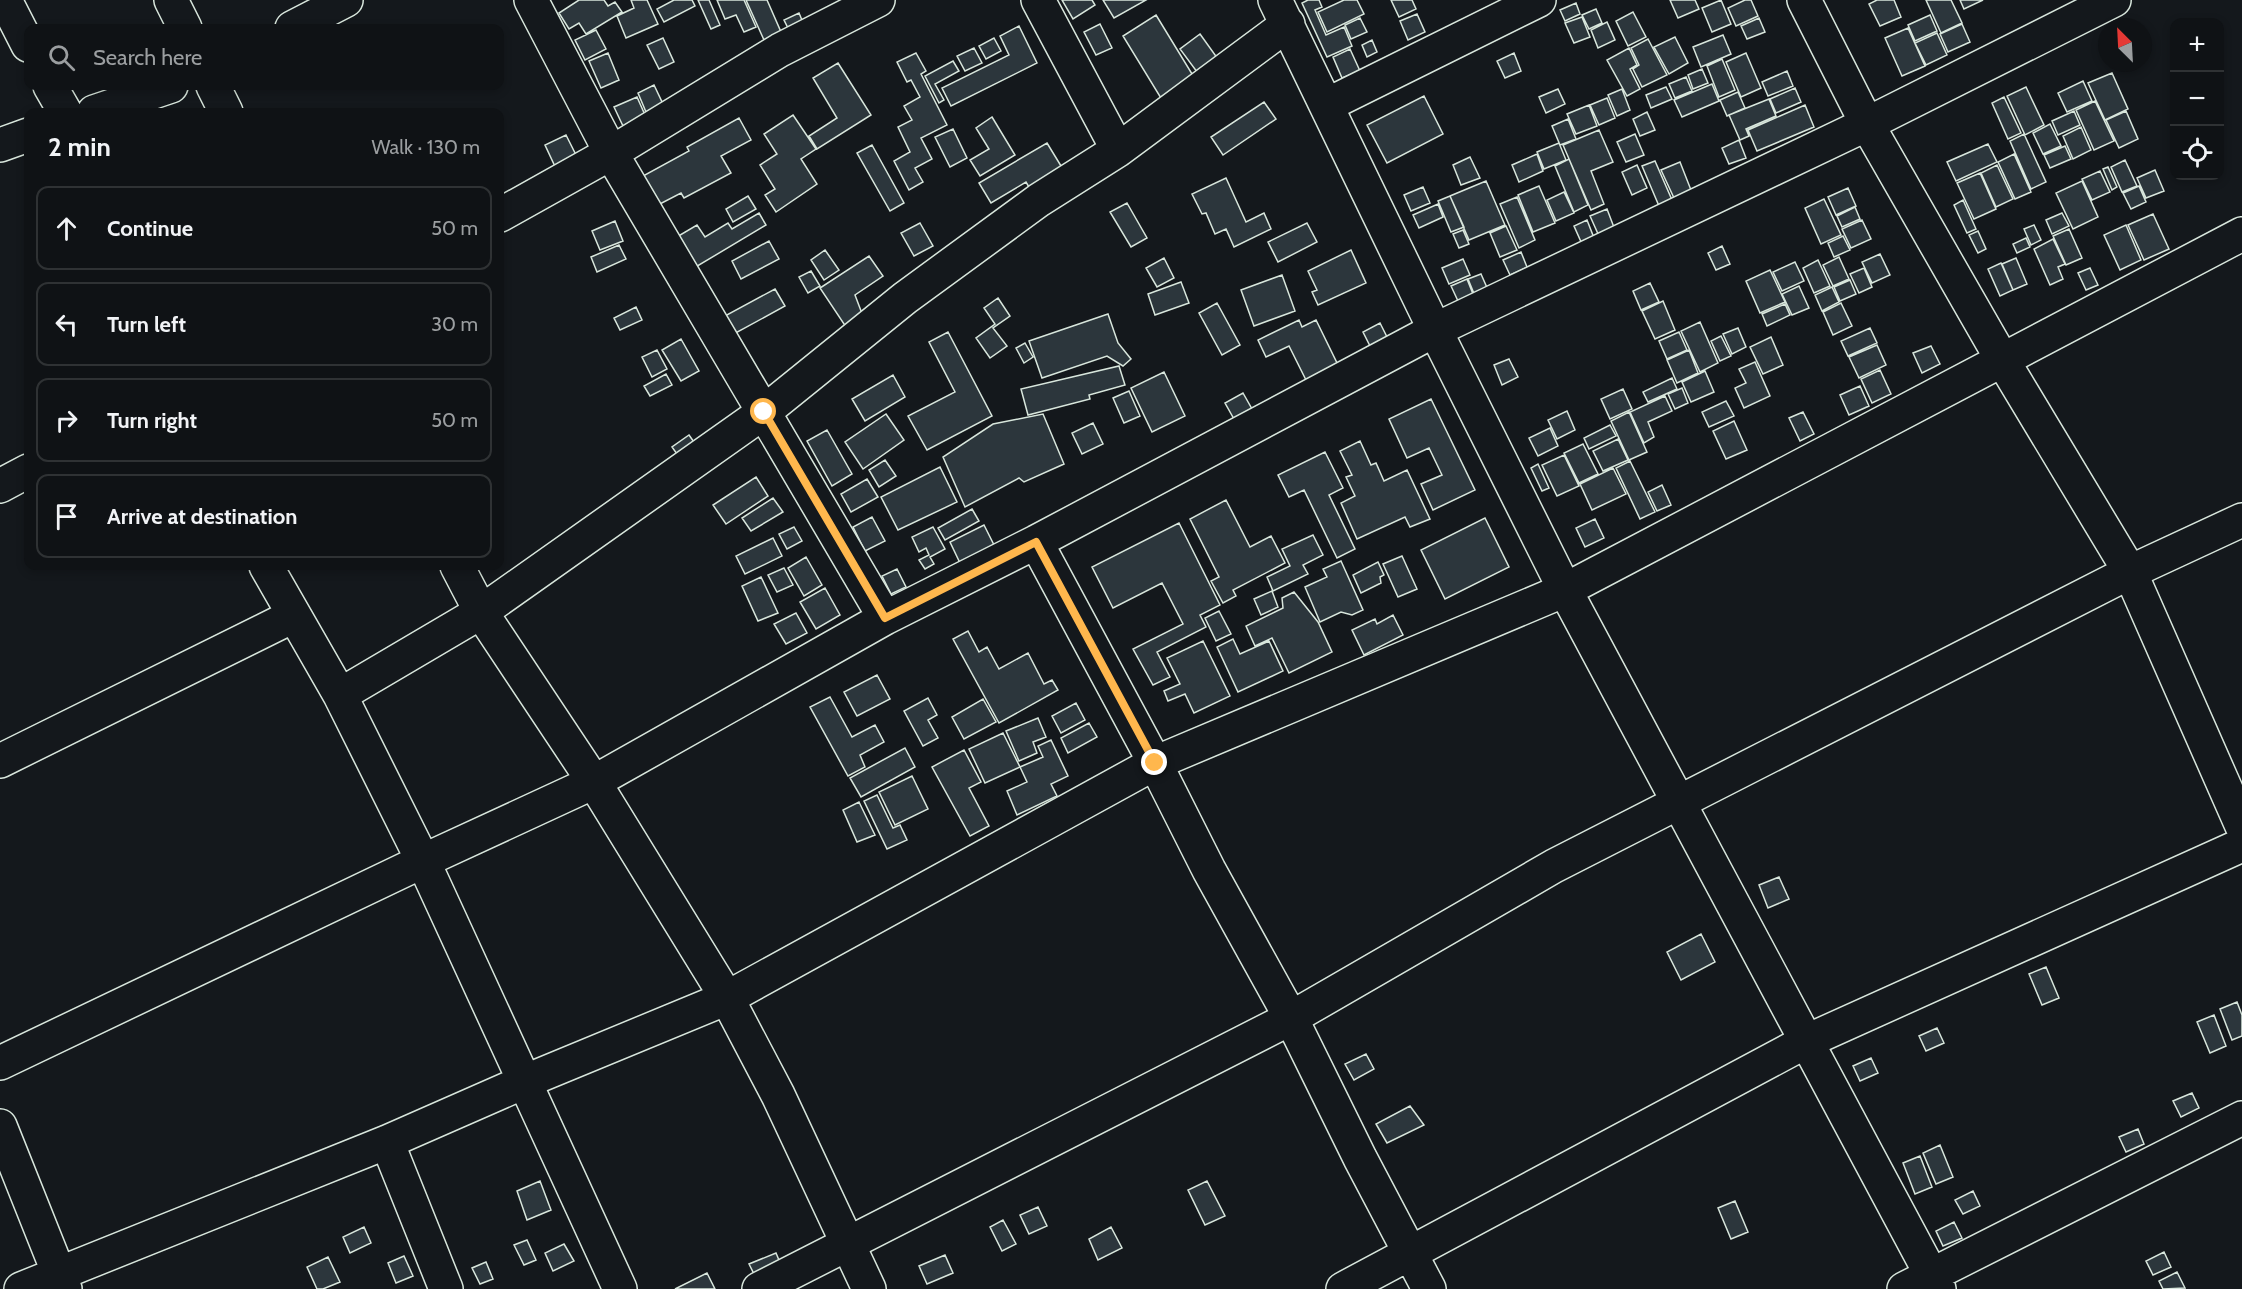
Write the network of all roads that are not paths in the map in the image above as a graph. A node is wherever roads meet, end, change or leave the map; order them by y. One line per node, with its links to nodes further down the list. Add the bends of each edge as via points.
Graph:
1 (5, 0): 13 (street)
2 (171, 0): 11 (street)
3 (346, 0): 12 (street)
4 (531, 0): 25 (street)
5 (878, 0): 25 (street, via 780,50)
6 (1038, 0): 24 (street)
7 (1539, 0): 17 (street)
8 (1804, 0): 21 (street)
9 (2114, 0): 21 (street)
10 (1281, 12): 17 (street); 24 (street)
11 (183, 24)
12 (300, 24)
13 (24, 37)
14 (52, 90): 18 (street)
15 (159, 90): 19 (street)
16 (215, 90): 20 (street)
17 (1327, 105): 28 (street)
18 (62, 108)
19 (106, 108)
20 (224, 108)
21 (1867, 124): 28 (street); 29 (street)
22 (24, 136): 23 (street)
23 (0, 144)
24 (1118, 150): 30 (street, via 1039,200 915,291)
25 (611, 153): 26 (street); 30 (street)
26 (504, 213)
27 (2242, 234): 29 (street)
28 (1435, 330): 34 (street); 38 (street)
29 (2003, 361): 37 (street); 38 (street)
30 (764, 412): 39 (street); 41 (street)
31 (24, 473): 32 (street)
32 (0, 486)
33 (2242, 520): 37 (street)
34 (1036, 542): 41 (street); 44 (street)
35 (268, 570): 40 (street)
36 (459, 570): 39 (street)
37 (2130, 572): 46 (street); 47 (street)
38 (1565, 590): 44 (street); 46 (street)
39 (481, 612): 42 (street); 45 (street)
40 (293, 616): 42 (street); 43 (street)
41 (885, 618): 45 (street)
42 (340, 695): 49 (street)
43 (0, 761)
44 (1155, 763): 50 (street); 51 (street)
45 (594, 782): 49 (street); 50 (street)
46 (1679, 803): 51 (street, via 1554,866); 52 (street)
47 (2242, 826)
48 (2242, 845): 52 (street)
49 (423, 861): 53 (street); 54 (street)
50 (727, 998): 54 (street); 58 (street, via 778,1095)
51 (1291, 1018): 58 (street); 59 (street)
52 (1806, 1042): 59 (street); 61 (street)
53 (0, 1063)
54 (526, 1081): 57 (street); 64 (street)
55 (2242, 1118): 61 (street)
56 (0, 1126): 60 (street)
57 (387, 1142): 60 (street); 63 (street)
58 (846, 1244): 65 (street); 66 (street)
59 (1411, 1254): 67 (street); 68 (street)
60 (61, 1282): 62 (street)
61 (1925, 1284)
62 (21, 1289)
63 (446, 1289)
64 (620, 1289)
65 (759, 1289)
66 (869, 1289)
67 (1342, 1289)
68 (1429, 1289)

